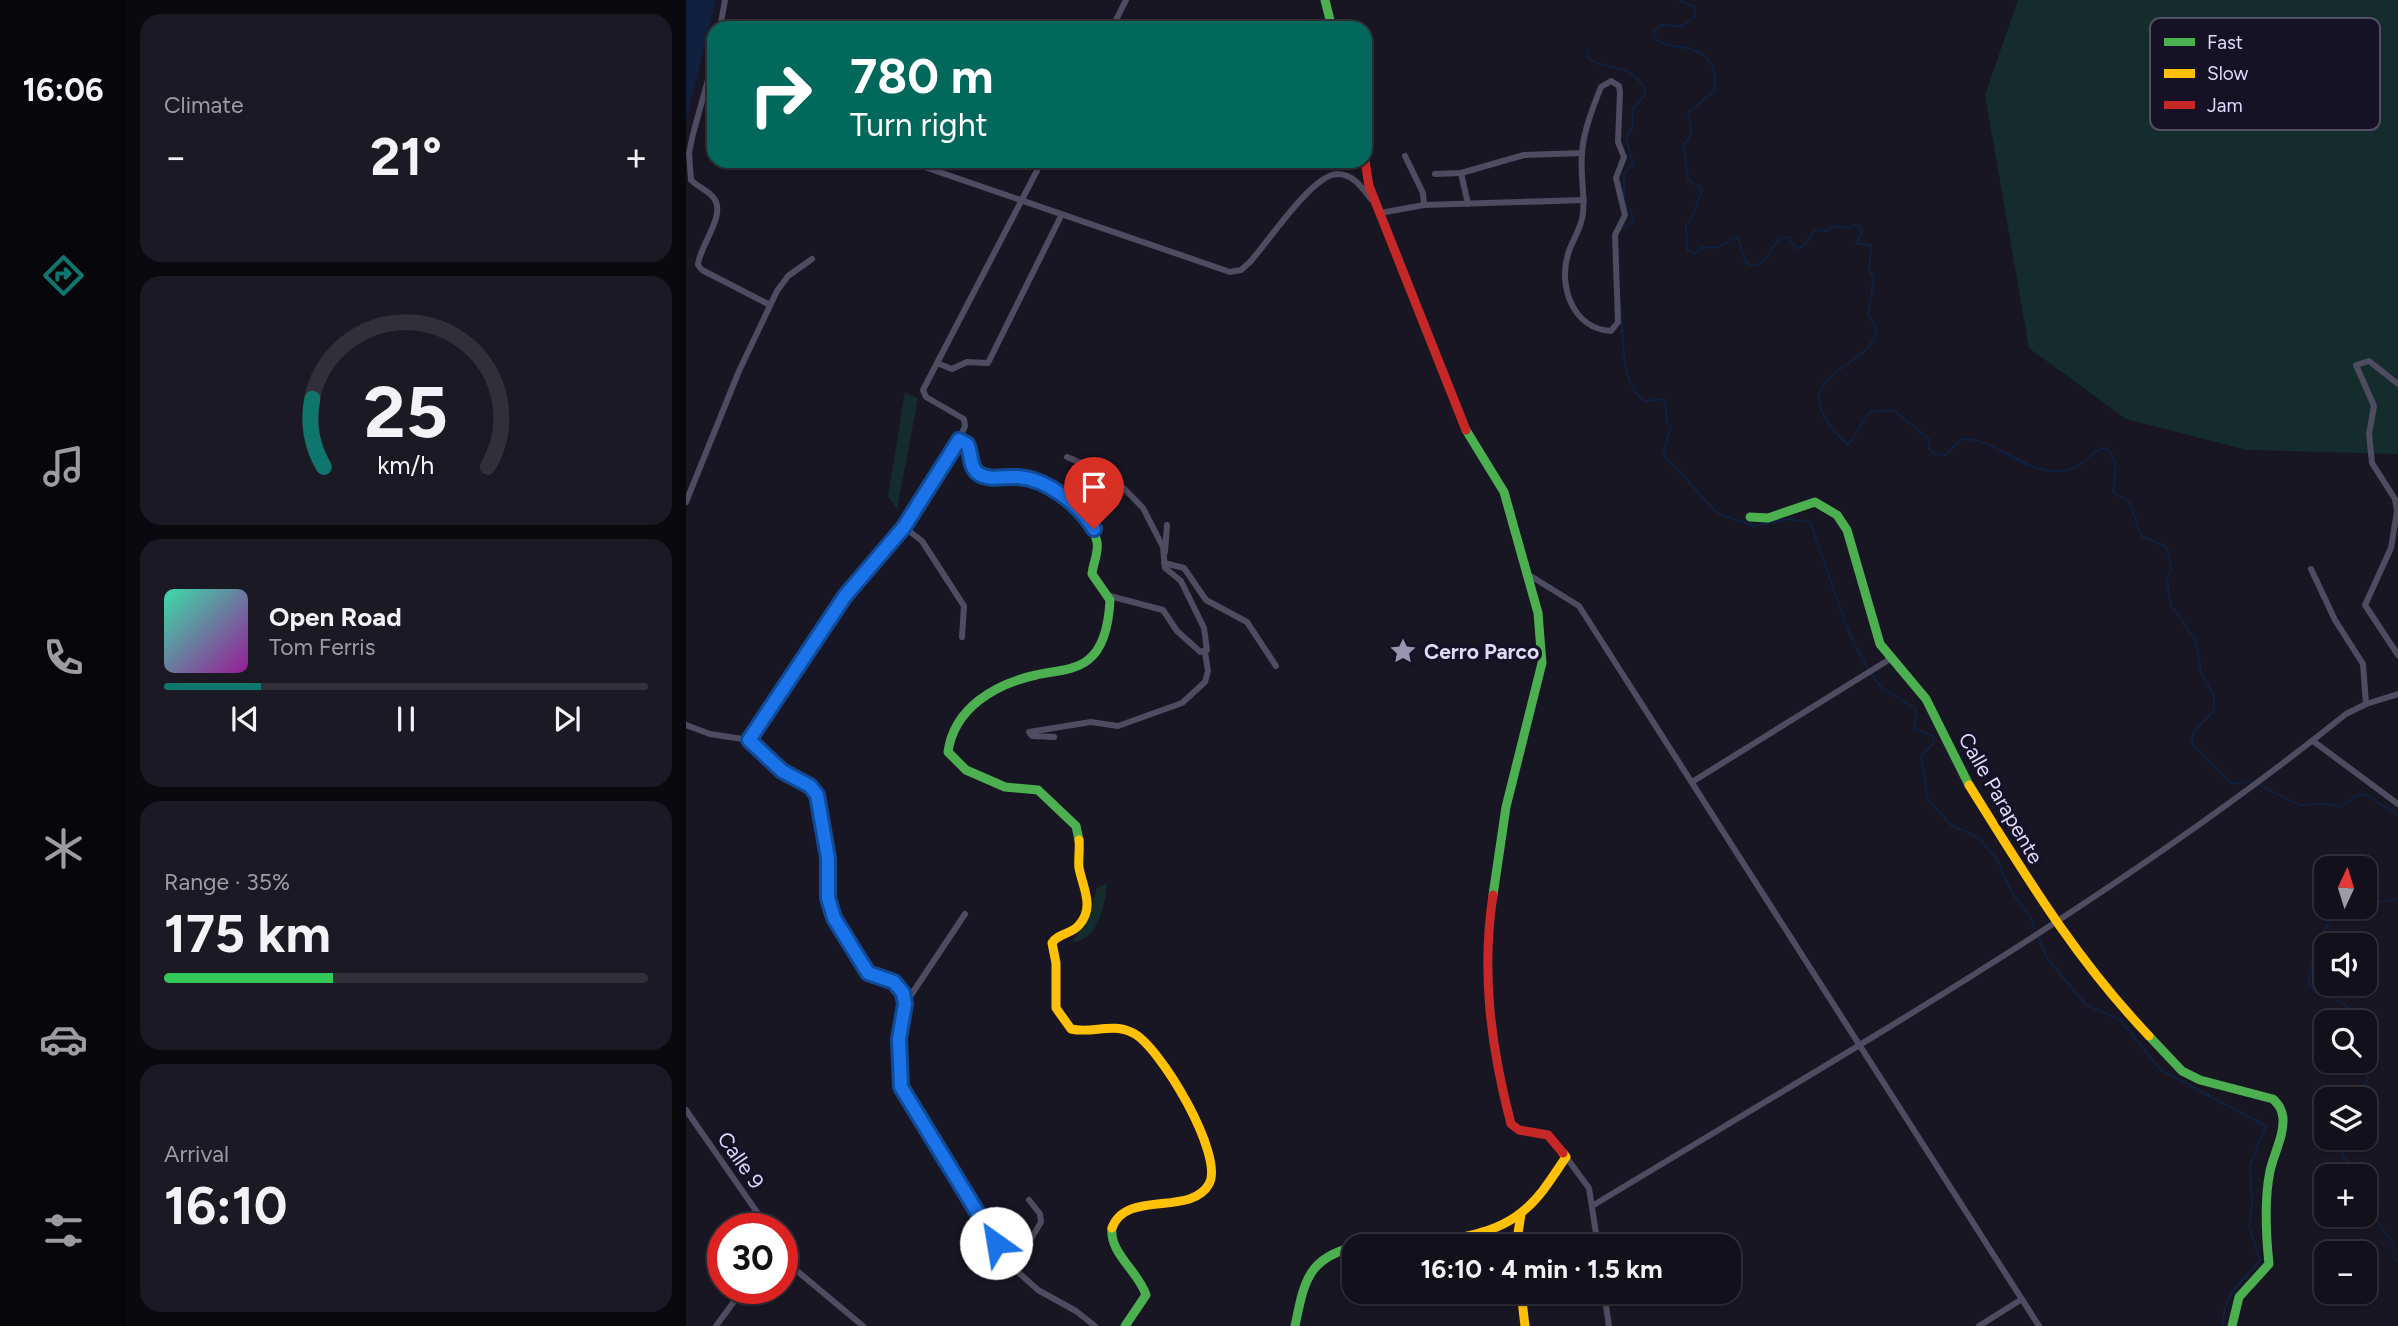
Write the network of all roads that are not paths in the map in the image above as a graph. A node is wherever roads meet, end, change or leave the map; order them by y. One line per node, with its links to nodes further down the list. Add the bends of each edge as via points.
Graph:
1 (725, 0): 4 (street)
2 (1126, 0): 5 (street)
3 (1325, 0): 6 (street)
4 (721, 21)
5 (1116, 21)
6 (1330, 21)
7 (707, 85): 22 (street, via 689,153 691,180 712,197 716,214 698,265)
8 (1581, 153): 13 (street, via 1515,157); 15 (street); 15 (street, via 1601,86 1615,82 1620,92 1618,142 1624,158 1616,178 1625,215 1615,235 1619,308 1618,322 1611,331 1580,319 1567,290 1565,265 1583,217)
9 (1405, 156): 18 (street)
10 (926, 168): 16 (street)
11 (1038, 168): 16 (street)
12 (1367, 168): 19 (street)
13 (1461, 173): 14 (street); 17 (street)
14 (1435, 174)
15 (1584, 200): 17 (street)
16 (1020, 202): 20 (street); 23 (street)
17 (1468, 204): 18 (street)
18 (1424, 205): 19 (street)
19 (1378, 209): 20 (street, via 1352,178 1335,174 1313,187 1250,262 1230,272); 35 (street, via 1462,423 1504,492)
20 (1061, 216): 23 (street, via 988,363 967,362 952,369)
21 (812, 259): 22 (street, via 784,281)
22 (770, 305): 27 (street)
23 (937, 363): 25 (street, via 923,394 964,419)
24 (2398, 384): 31 (street, via 2369,361 2356,365 2375,406 2369,434 2372,463 2396,505)
25 (959, 440): 30 (street); 36 (street, via 967,444 979,474 1029,479 1083,512 1098,546 1092,574)
26 (1067, 457): 32 (street, via 1112,476 1147,513)
27 (686, 502)
28 (1750, 517): 40 (street, Calle Parapente, via 1768,517 1815,502 1838,515 1851,542 1876,634)
29 (1167, 525): 32 (street)
30 (904, 527): 37 (street, via 922,541 964,606); 46 (street, via 845,596)
31 (2394, 546): 39 (street, via 2365,605)
32 (1165, 554): 33 (street)
33 (1164, 563): 38 (street, via 1181,581 1204,628); 41 (street, via 1184,568 1206,600 1247,622)
34 (2311, 569): 43 (street, via 2363,664)
35 (1529, 575): 48 (street, via 1580,607); 55 (street, via 1542,663 1506,807 1492,902 1487,993 1495,1063 1511,1124 1548,1135)
36 (1110, 596): 38 (street, via 1160,608 1177,631); 75 (street, via 1102,644 1087,661 1012,682 983,698 955,724 948,752 966,770 1004,787 1038,790 1076,826 1088,905 1077,928 1052,943 1056,1007 1071,1028 1117,1026 1148,1041 1166,1065 1211,1155 1212,1178 1199,1195 1127,1212 1115,1223 1112,1238 1117,1252 1146,1293)
37 (962, 637)
38 (1205, 652): 45 (street, via 1207,678 1187,700 1118,726 1091,722 1029,732)
39 (2398, 655)
40 (1890, 659): 48 (street); 51 (street, Calle Parapente, via 1926,699 1962,773)
41 (1276, 666)
42 (2398, 694): 43 (street)
43 (2367, 704): 47 (street, via 2346,714)
44 (686, 725): 46 (street)
45 (1054, 737)
46 (749, 740): 52 (street, via 817,795 834,918 868,973 894,982)
47 (2313, 741): 49 (street); 51 (street)
48 (1692, 782): 53 (street)
49 (2398, 804)
50 (965, 914): 52 (street)
51 (2054, 922): 53 (street); 81 (street, Calle Parapente, via 2112,997 2182,1071 2280,1106 2281,1138 2270,1172 2269,1264 2242,1289 2233,1308)
52 (905, 1004): 66 (street, via 899,1039 901,1087)
53 (1860, 1043): 57 (street); 68 (street)
54 (686, 1110): 59 (street, Calle 9)
55 (1566, 1157): 57 (street, via 1587,1182); 58 (street)
56 (1029, 1200): 66 (street, via 1041,1214 1041,1222)
57 (1592, 1206): 64 (street)
58 (1522, 1212): 60 (street, via 1507,1223); 63 (street)
59 (758, 1213)
60 (1480, 1231): 61 (street); 62 (street)
61 (1457, 1234)
62 (1485, 1234)
63 (1518, 1234)
64 (1596, 1234)
65 (1342, 1249): 76 (street, via 1318,1261 1304,1285)
66 (1013, 1269): 74 (street)
67 (798, 1272): 73 (street)
68 (2022, 1299): 79 (street); 80 (street)
69 (732, 1304): 72 (street)
70 (1522, 1304): 77 (street)
71 (1606, 1304): 78 (street)
72 (716, 1326)
73 (863, 1326)
74 (1095, 1326)
75 (1125, 1326)
76 (1294, 1326)
77 (1525, 1326)
78 (1609, 1326)
79 (1979, 1326)
80 (2039, 1326)
81 (2232, 1326)

